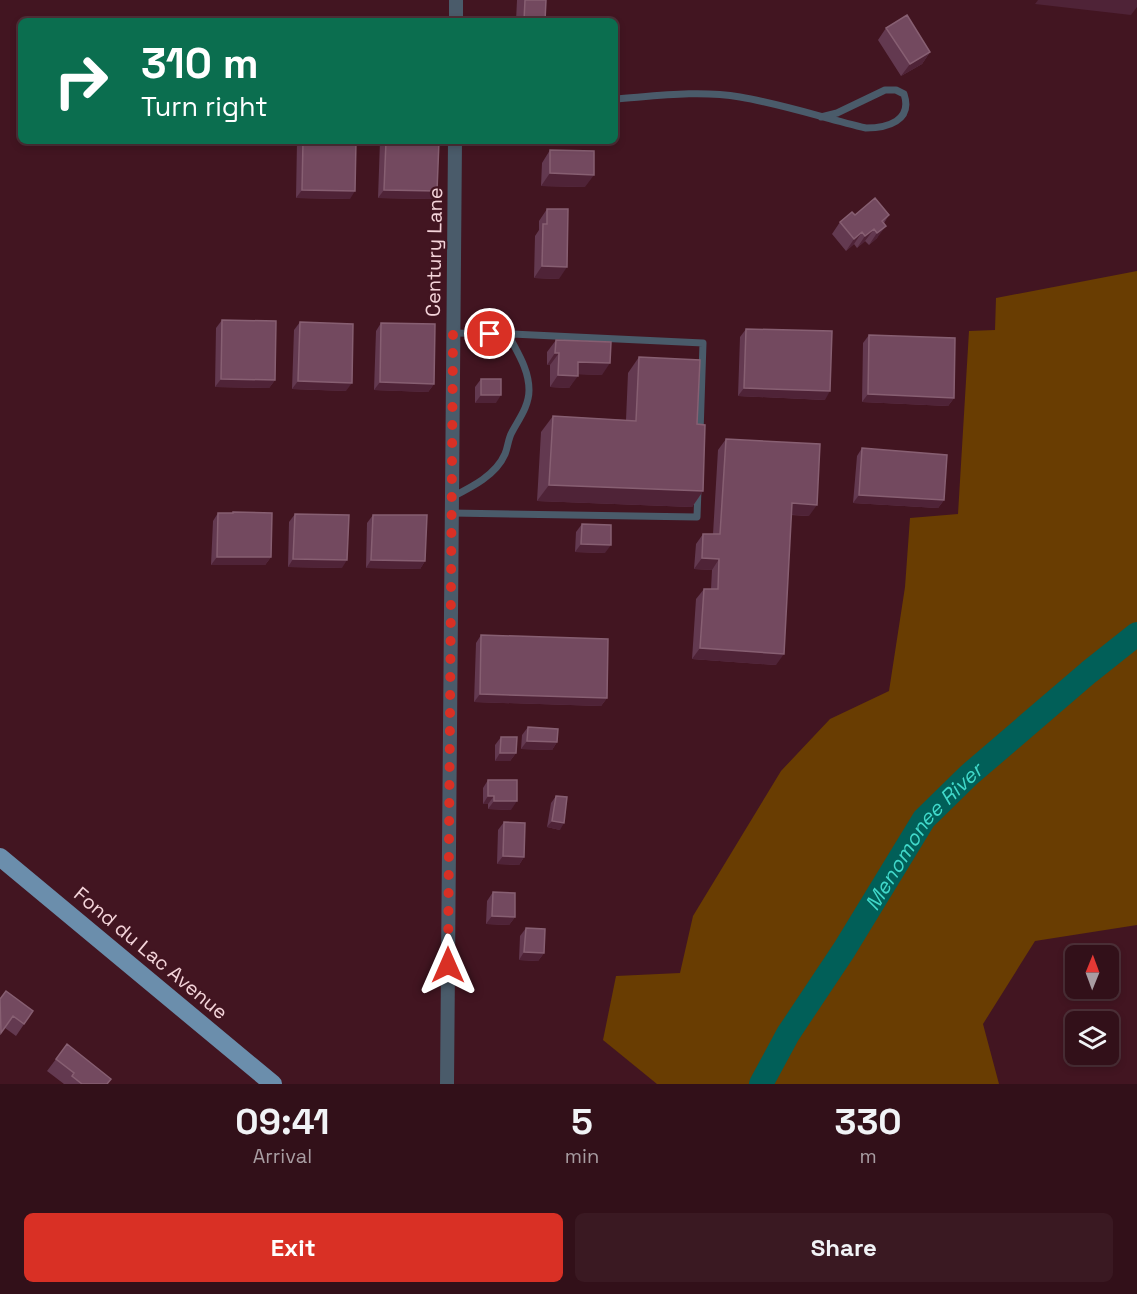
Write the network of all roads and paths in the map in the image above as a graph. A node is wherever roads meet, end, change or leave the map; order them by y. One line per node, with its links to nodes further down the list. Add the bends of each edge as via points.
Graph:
1 (456, 0): 2 (street)
2 (456, 18)
3 (618, 99): 4 (lane, via 708,94 738,97)
4 (821, 117): 4 (lane, via 885,90 896,90 906,100 902,116 886,127 866,128)
5 (455, 144): 6 (street, Century Lane)
6 (453, 333): 7 (lane); 10 (street, Century Lane)
7 (508, 334): 8 (lane, via 703,343); 10 (lane, via 526,368 526,407 510,435 505,455 493,471)
8 (700, 436)
9 (698, 483): 11 (lane, via 697,517)
10 (452, 498): 11 (street, Century Lane)
11 (452, 513): 14 (street, Century Lane)
12 (0, 857): 13 (main road, Fond du Lac Avenue)
13 (273, 1084)
14 (447, 1084)

